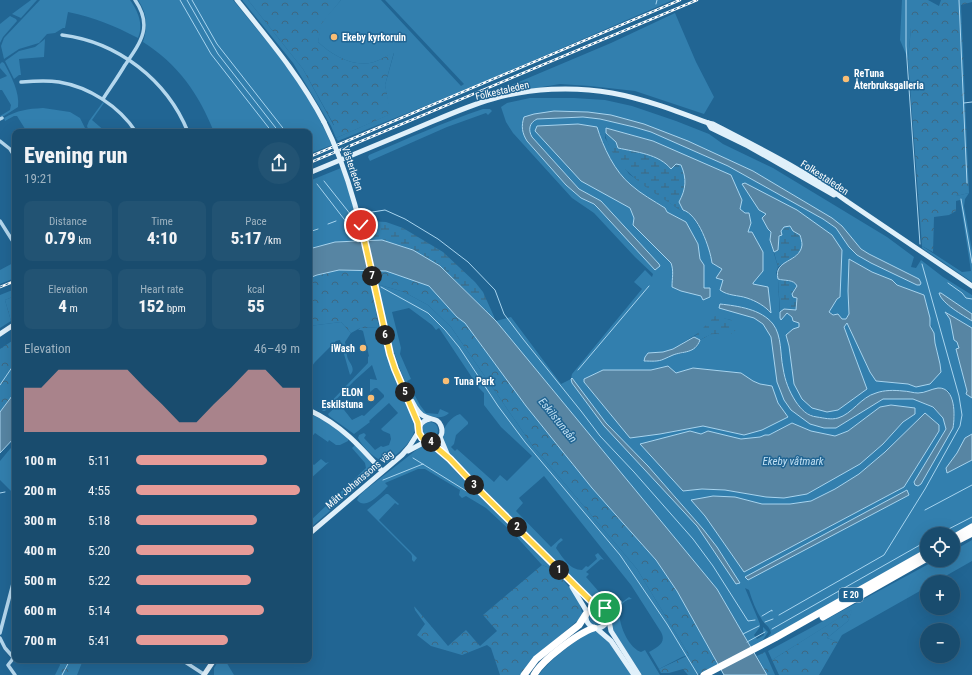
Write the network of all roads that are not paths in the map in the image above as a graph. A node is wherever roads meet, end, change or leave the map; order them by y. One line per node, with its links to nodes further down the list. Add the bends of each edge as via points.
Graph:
1 (135, 0): 4 (street, via 141,10 144,31 140,44)
2 (237, 0): 17 (main road, Västerleden, bridge, via 292,68 324,122 342,163 357,208 390,354)
3 (62, 35): 4 (street, via 97,44)
4 (129, 60): 6 (street); 8 (street, via 164,91)
5 (21, 82): 6 (street, via 65,83 80,87)
6 (103, 99): 7 (street)
7 (133, 129)
8 (186, 129)
9 (0, 141): 10 (street)
10 (12, 153)
11 (312, 172): 14 (main road, Folkestaleden, via 494,99 531,92 578,90 613,93 650,102 713,124 829,188)
12 (0, 221): 13 (street)
13 (12, 240)
14 (972, 286)
15 (12, 326): 16 (main road)
16 (0, 334)
17 (405, 390): 19 (main road, Västerleden, via 416,409); 20 (main road, Västerleden)
18 (312, 412): 25 (main road, via 344,431 362,447)
19 (430, 419): 20 (main road, via 423,422); 21 (main road, via 441,425)
20 (419, 429): 22 (main road, via 422,438); 23 (main road, Mått Johanssons väg)
21 (440, 437): 22 (main road); 24 (main road)
22 (429, 442): 23 (main road, Mått Johanssons väg, via 423,442); 24 (main road)
23 (402, 455): 25 (main road, Mått Johanssons väg)
24 (450, 459): 33 (main road)
25 (382, 471): 27 (main road, Mått Johanssons väg)
26 (972, 527): 29 (highway)
27 (312, 531)
28 (972, 533): 30 (highway)
29 (960, 534)
30 (960, 539)
31 (920, 556): 41 (highway, E 20)
32 (920, 562): 41 (highway, E 20)
33 (566, 578): 35 (main road); 36 (main road)
34 (12, 587): 39 (street)
35 (599, 605): 36 (main road, via 592,607); 37 (main road, via 607,610); 37 (street, via 620,602 613,608)
36 (587, 613): 38 (main road, via 587,621); 48 (highway, via 578,625 536,659)
37 (609, 618): 38 (main road, via 604,626); 51 (main road, via 611,631)
38 (595, 628): 49 (highway, via 580,635 545,661); 50 (main road, via 610,640)
39 (0, 633)
40 (0, 638): 42 (street)
41 (776, 640): 52 (highway, E 20); 53 (highway, E 20)
42 (12, 656)
43 (12, 660): 46 (street, via 8,665)
44 (187, 663): 47 (street)
45 (212, 663): 47 (main road)
46 (15, 675)
47 (205, 675)
48 (524, 675)
49 (534, 675)
50 (634, 675)
51 (640, 675)
52 (704, 675)
53 (713, 675)

